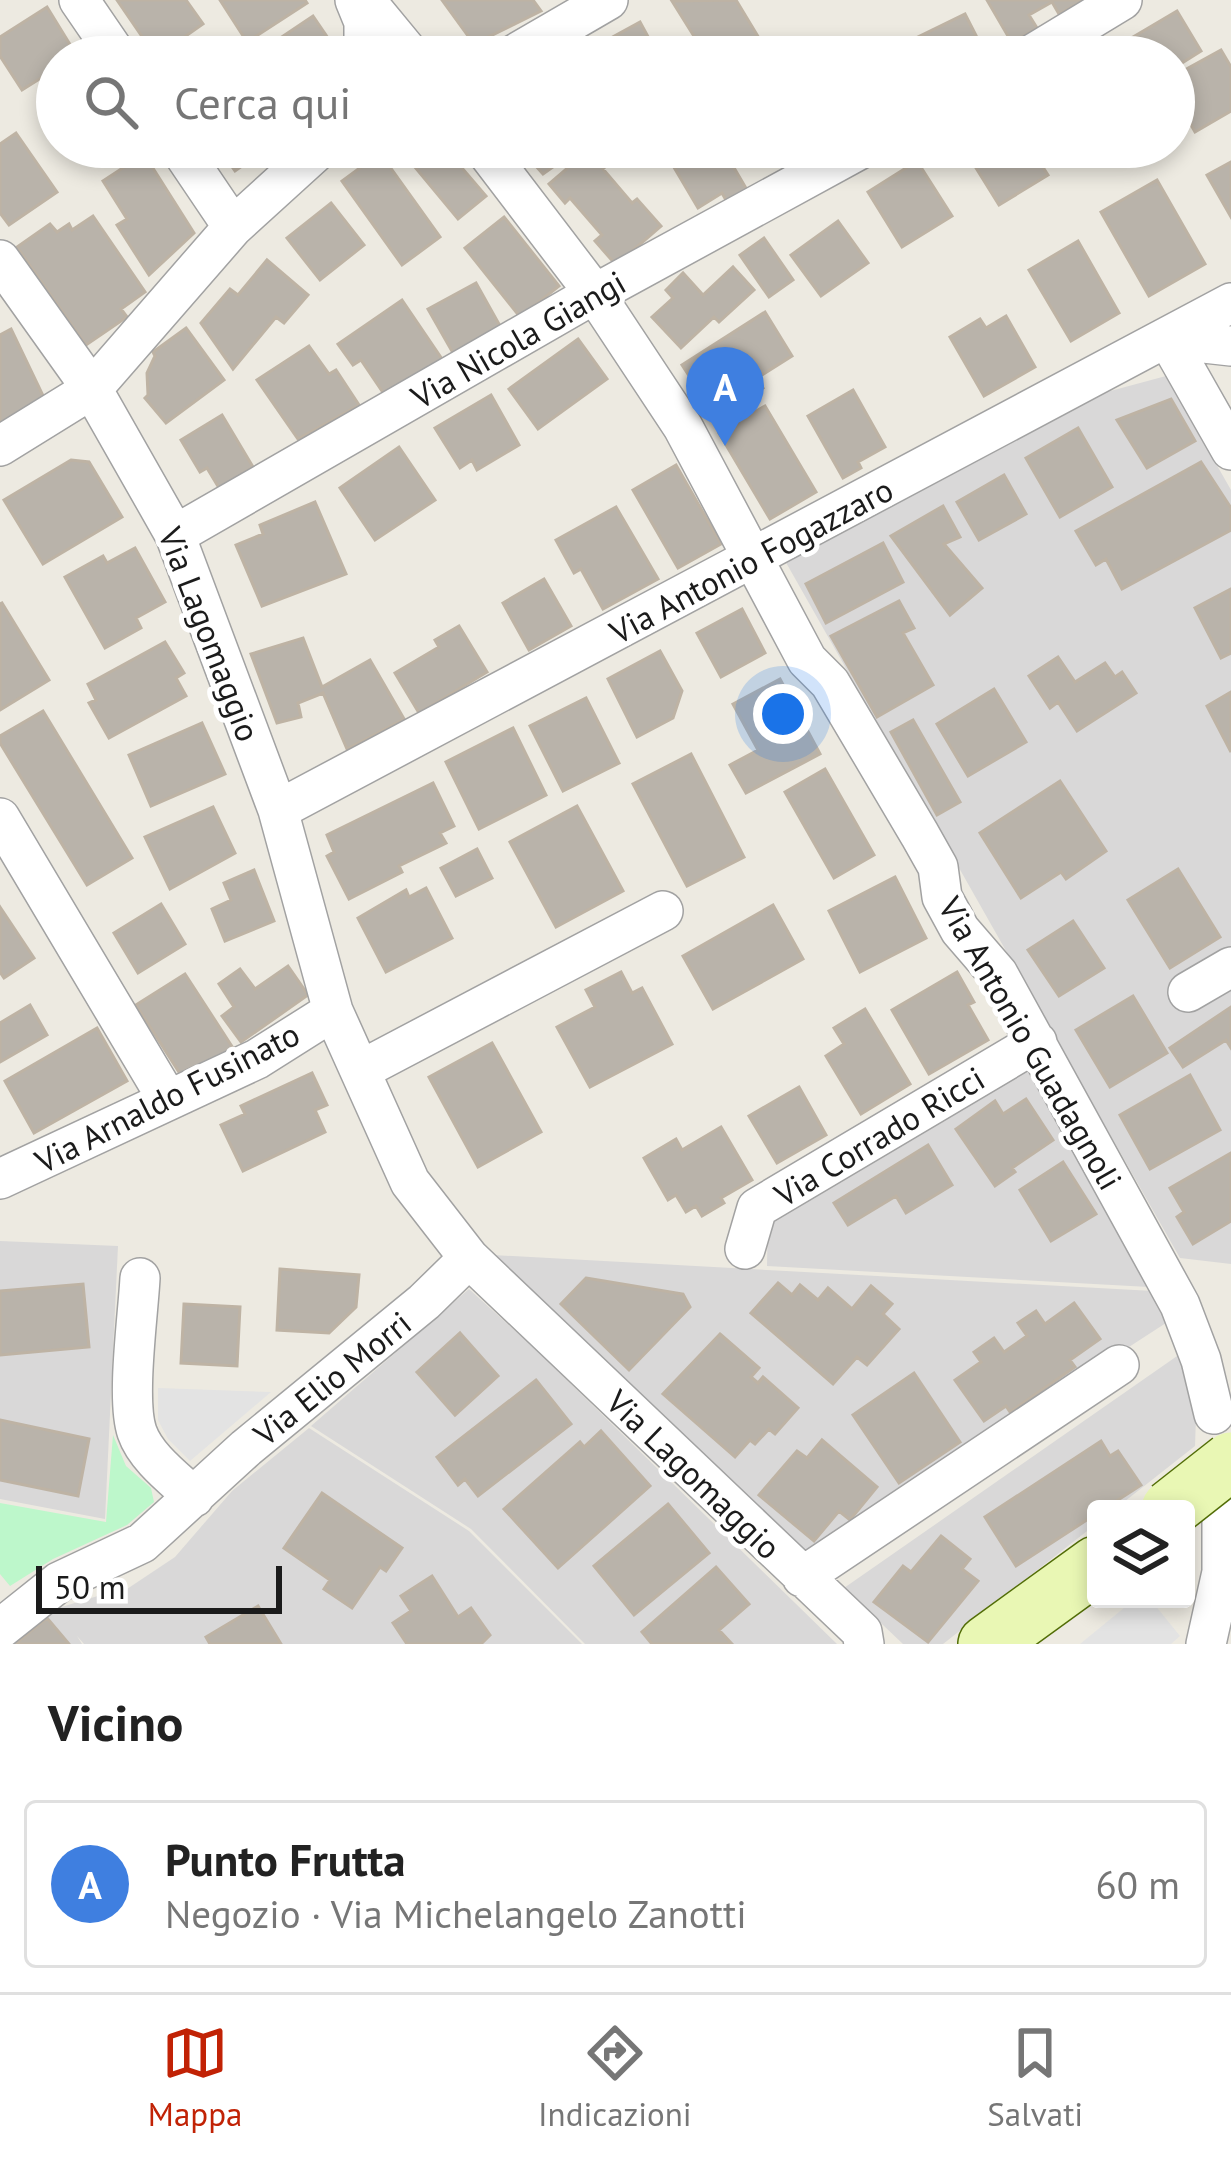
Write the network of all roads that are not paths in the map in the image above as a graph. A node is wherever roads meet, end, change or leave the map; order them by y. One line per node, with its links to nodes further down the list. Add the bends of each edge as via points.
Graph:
1 (79, 0): 6 (street)
2 (355, 0): 7 (street)
3 (364, 0): 8 (street)
4 (608, 0): 9 (street)
5 (1123, 0): 10 (street)
6 (104, 36)
7 (364, 36)
8 (394, 36)
9 (546, 36)
10 (1063, 36)
11 (193, 168): 15 (street)
12 (298, 168): 15 (street)
13 (499, 168): 17 (street, Via Antonio Guadagnoli)
14 (826, 168): 17 (street, Via Nicola Giangi)
15 (233, 226): 21 (street)
16 (0, 260): 21 (street, Via Lagomaggio)
17 (595, 294): 24 (street, Via Nicola Giangi); 25 (street, Via Antonio Guadagnoli)
18 (1231, 303): 19 (street, Via Antonio Fogazzaro)
19 (1168, 339): 20 (street); 23 (street); 25 (street, Via Antonio Fogazzaro)
20 (1231, 346)
21 (92, 389): 22 (street); 24 (street, Via Lagomaggio)
22 (0, 446)
23 (1231, 449)
24 (175, 536): 26 (street, Via Lagomaggio)
25 (756, 558): 26 (street, Via Antonio Fogazzaro); 32 (street, Via Antonio Guadagnoli, via 807,660 830,683 920,835 960,930 998,974)
26 (278, 810): 31 (street, Via Lagomaggio)
27 (0, 818): 34 (street)
28 (663, 910): 33 (street)
29 (1231, 967): 30 (street)
30 (1188, 992)
31 (333, 1011): 33 (street, Via Lagomaggio); 34 (street, Via Arnaldo Fusinato, via 257,1059)
32 (1037, 1042): 36 (street, Via Corrado Ricci, via 758,1208); 40 (street, Via Antonio Guadagnoli, via 1180,1305 1201,1360)
33 (361, 1070): 37 (street, Via Lagomaggio, via 410,1182)
34 (168, 1100): 35 (street, Via Arnaldo Fusinato)
35 (0, 1179)
36 (746, 1249)
37 (469, 1258): 41 (street, Via Elio Morri); 43 (street, Via Lagomaggio)
38 (140, 1278): 41 (street, via 137,1433)
39 (1119, 1366): 43 (street)
40 (1209, 1472): 47 (street, Via Antonio Guadagnoli, via 1222,1572)
41 (194, 1497): 44 (street, Via Elio Morri, via 142,1544 59,1582)
42 (1087, 1571): 46 (main road)
43 (802, 1577): 45 (street, Via Lagomaggio, via 862,1632)
44 (0, 1629)
45 (865, 1644)
46 (987, 1644)
47 (1206, 1644)

